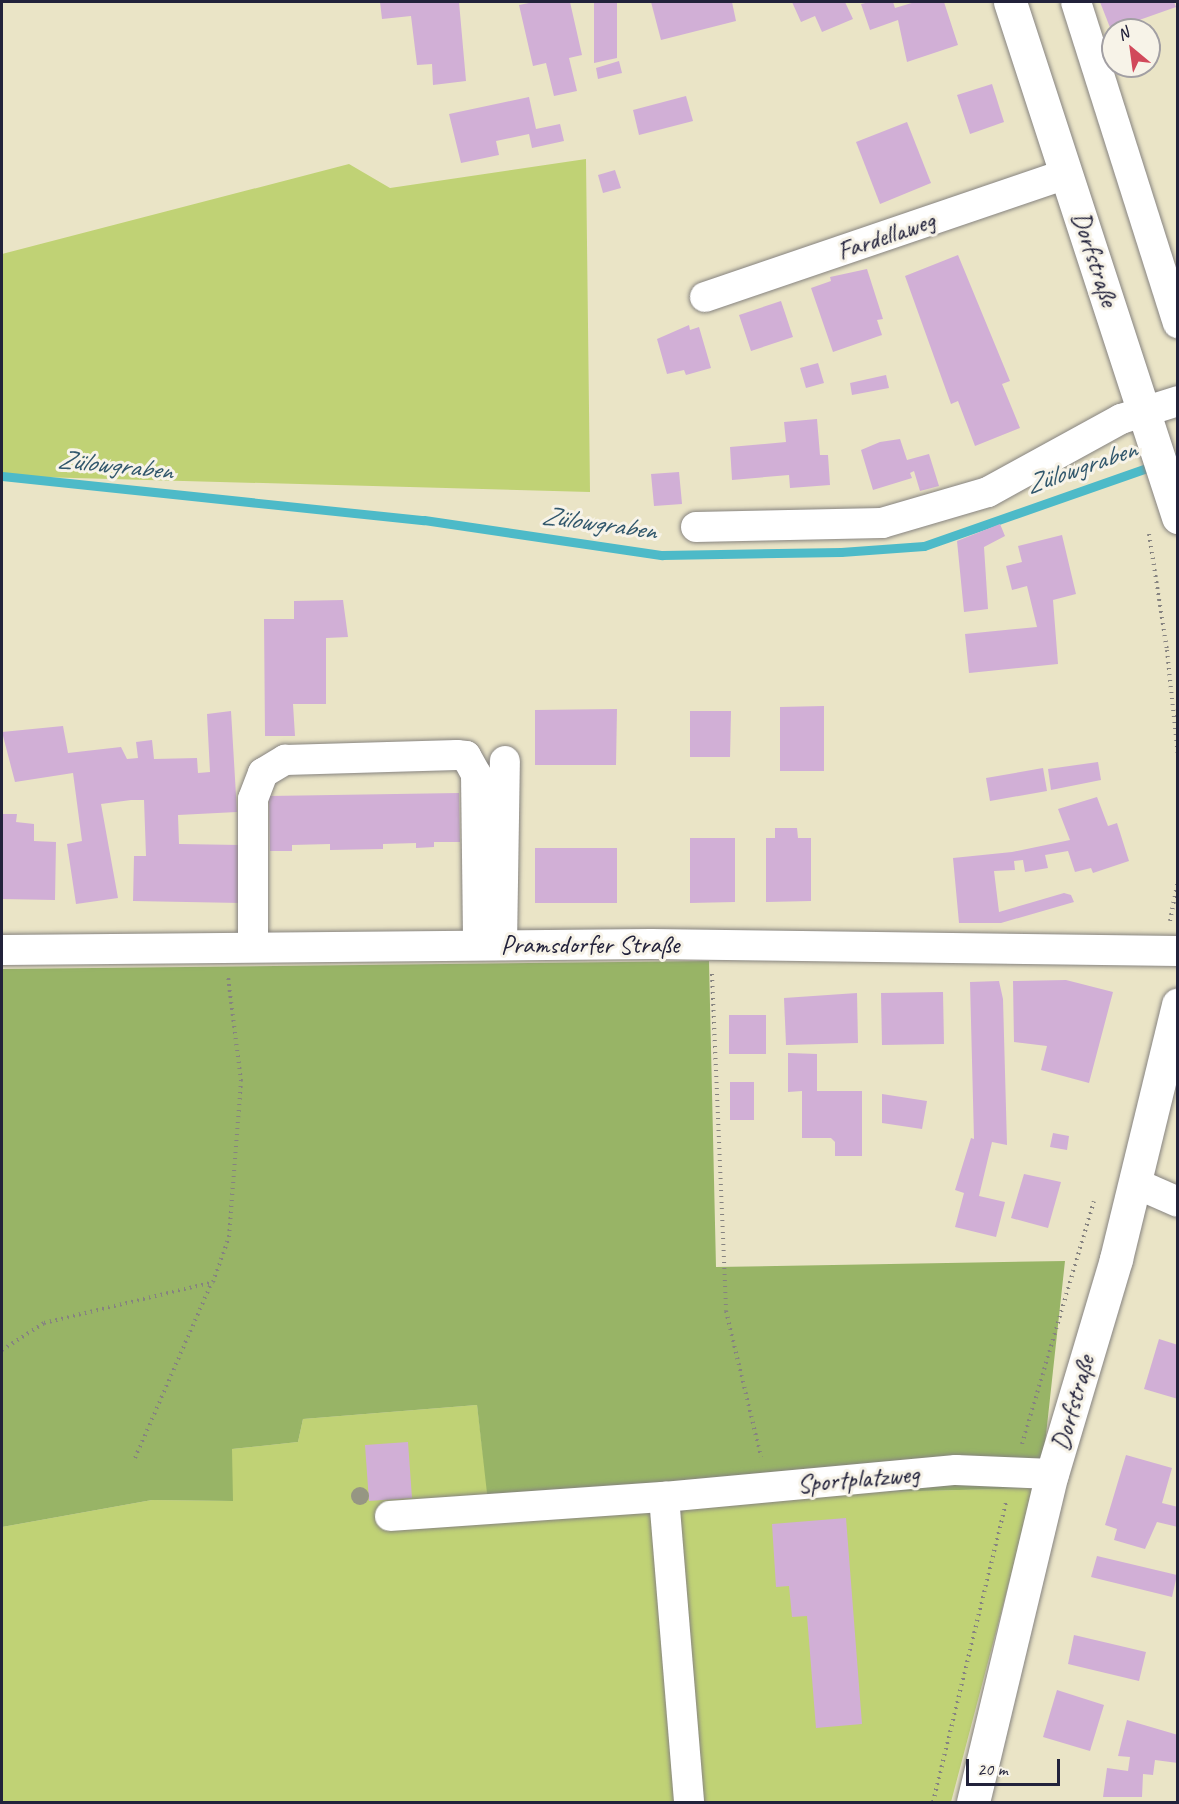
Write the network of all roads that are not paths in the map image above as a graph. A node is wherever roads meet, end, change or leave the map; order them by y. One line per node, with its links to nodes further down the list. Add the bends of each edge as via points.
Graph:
1 (1010, 2): 3 (main road, Dorfstraße)
2 (1076, 2): 5 (street)
3 (1067, 174): 4 (street, Fardellaweg); 7 (main road, Dorfstraße)
4 (705, 297)
5 (1178, 323)
6 (1178, 401): 7 (street)
7 (1146, 412): 8 (main road, Dorfstraße); 9 (street, via 1121,419 988,492 882,523)
8 (1169, 507)
9 (696, 526)
10 (505, 761): 11 (street)
11 (490, 945): 12 (street, Pramsdorfer Straße); 12 (street, via 476,774 466,756 453,755 285,760 263,773 253,799); 14 (street, Pramsdorfer Straße)
12 (239, 946): 13 (street, Pramsdorfer Straße)
13 (2, 950)
14 (1170, 950)
15 (1178, 1004): 16 (main road, Dorfstraße)
16 (1135, 1183): 17 (street); 18 (main road, Dorfstraße)
17 (1178, 1202)
18 (1052, 1474): 19 (street, Sportplatzweg, via 1014,1470 881,1475); 22 (main road, Dorfstraße)
19 (664, 1497): 20 (street, Sportplatzweg); 21 (street)
20 (390, 1516)
21 (689, 1803)
22 (973, 1803)

